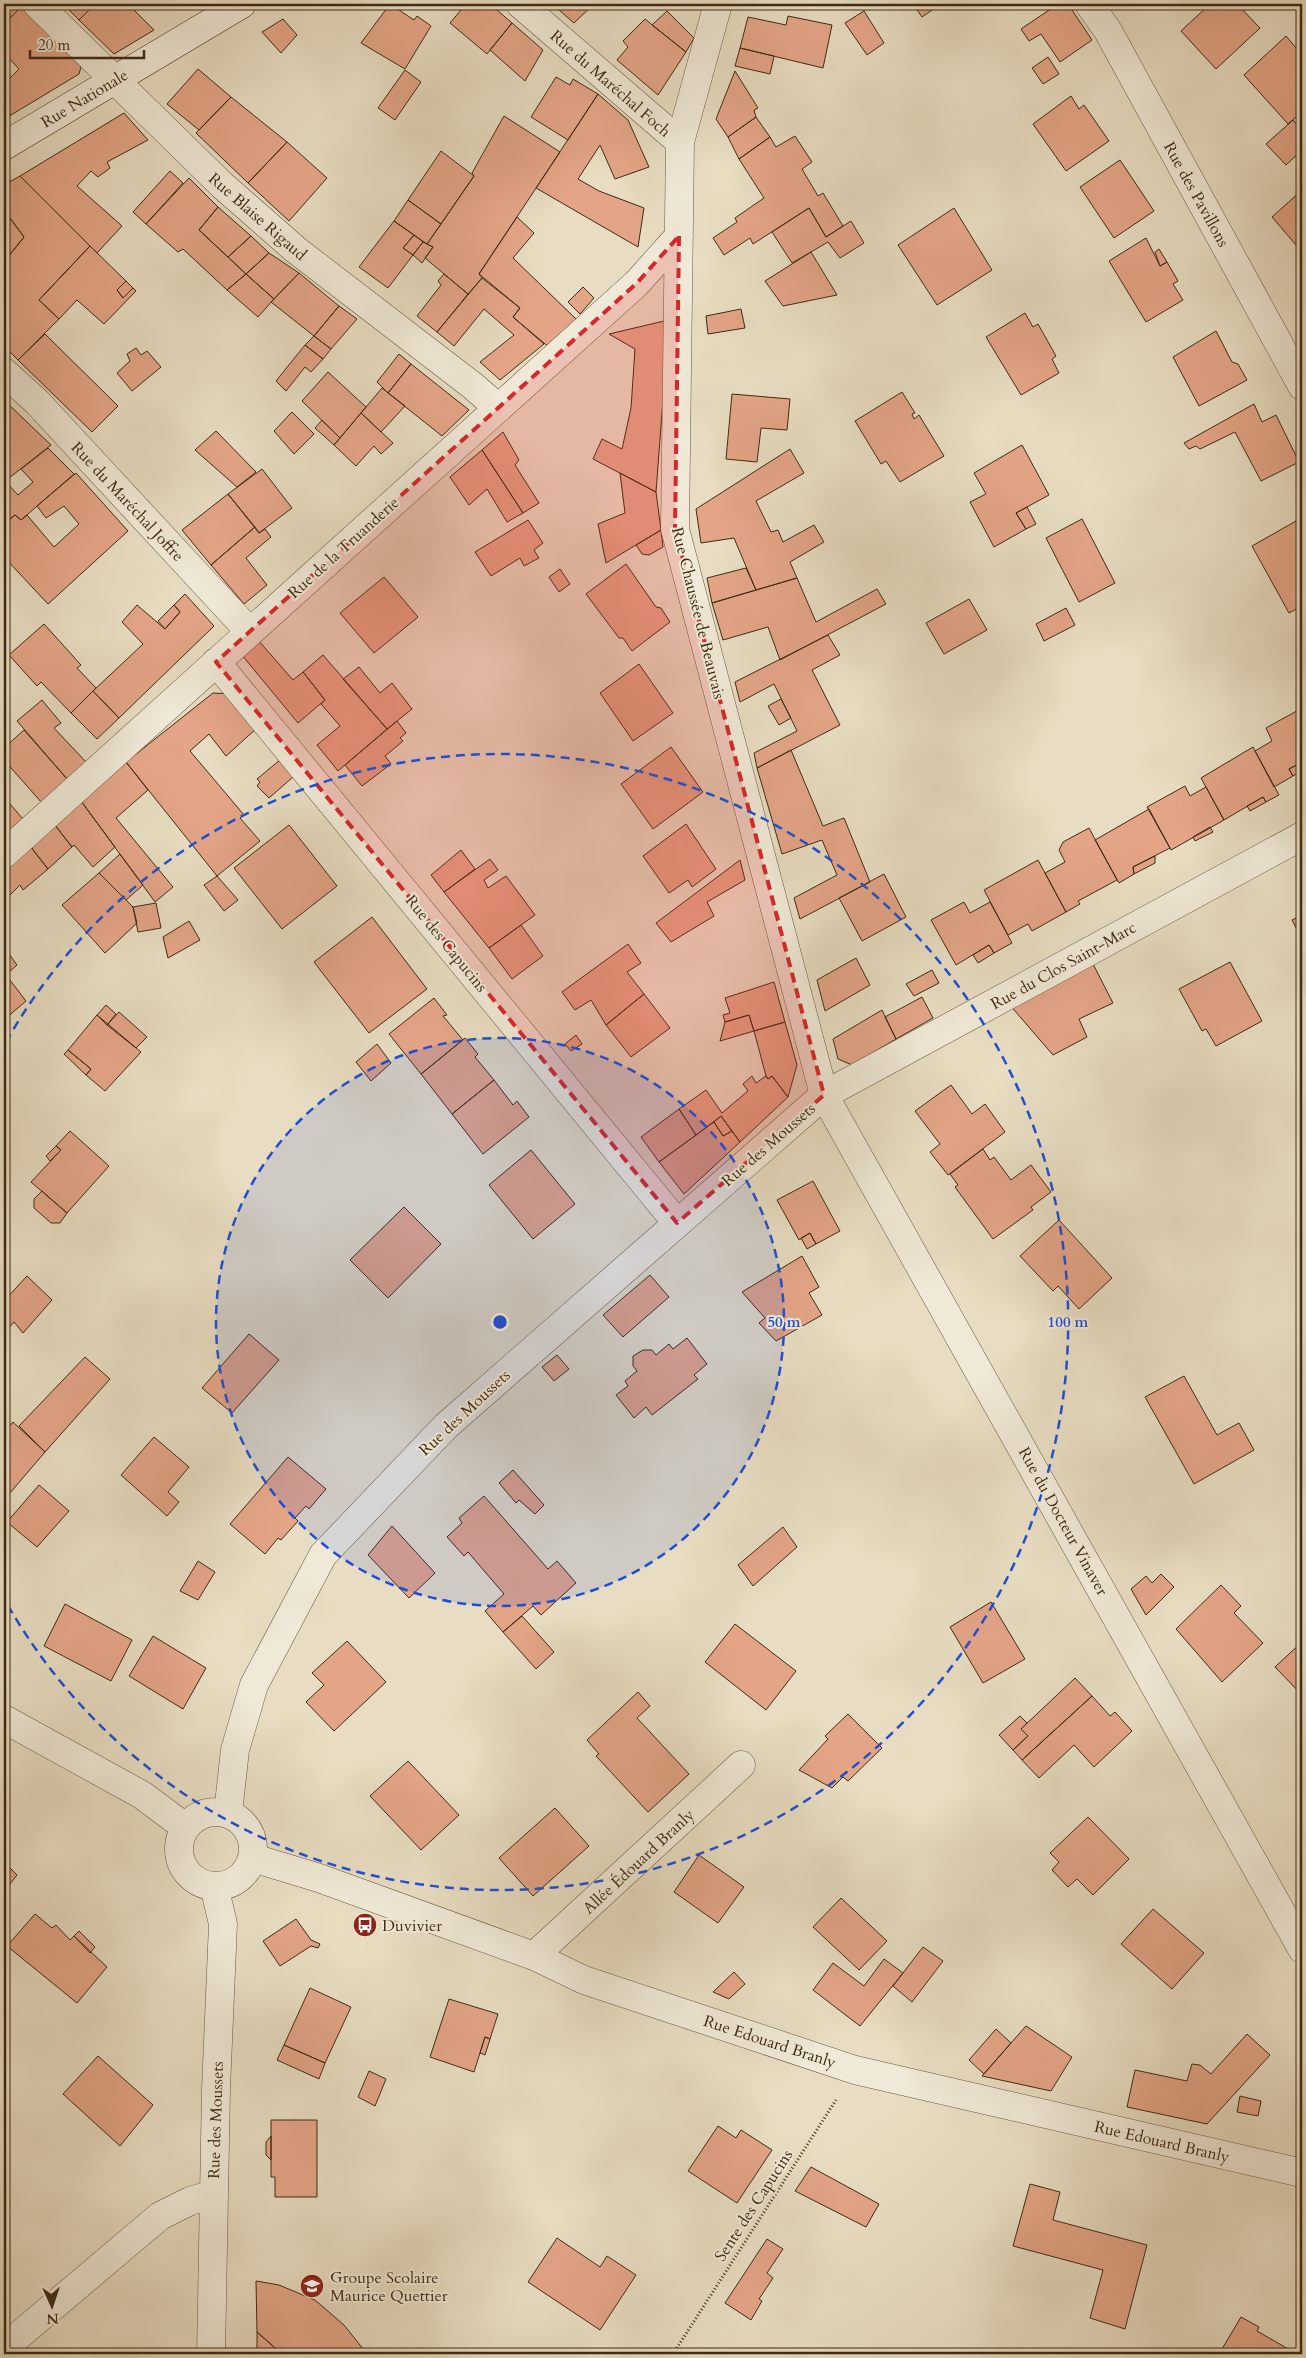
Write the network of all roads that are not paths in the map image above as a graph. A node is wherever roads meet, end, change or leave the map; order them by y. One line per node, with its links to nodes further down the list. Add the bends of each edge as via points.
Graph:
1 (37, 4): 6 (street, Rue Blaise Rigaud)
2 (242, 4): 6 (street, Rue Nationale)
3 (520, 4): 7 (street, Rue du Maréchal Foch)
4 (718, 4): 7 (street, Rue Chaussée de Beauvais)
5 (1089, 4): 11 (street, Rue des Pavillons, via 1108,31)
6 (114, 80): 8 (street, Rue Nationale); 12 (street, Rue Blaise Rigaud, via 222,185 296,250)
7 (680, 142): 9 (street, Rue Chaussée de Beauvais)
8 (4, 146)
9 (679, 236): 12 (street, Rue de la Truanderie, via 637,283); 17 (street, Rue Chaussée de Beauvais, via 675,529)
10 (4, 372): 13 (street, Rue du Maréchal Joffre, via 37,402)
11 (1302, 386)
12 (497, 407): 13 (street, Rue de la Truanderie)
13 (250, 632): 14 (street, Rue de la Truanderie)
14 (216, 662): 16 (street, Rue de la Truanderie); 18 (street, Rue des Capucins)
15 (1302, 836): 17 (street, Rue du Clos Saint-Marc)
16 (4, 854)
17 (824, 1095): 18 (street, Rue des Moussets); 25 (street, Rue du Docteur Vinaver)
18 (677, 1223): 21 (street, Rue des Moussets, via 446,1426 323,1555 254,1685 235,1750)
19 (4, 1719): 22 (street, via 142,1796)
20 (741, 1765): 26 (street, Allée Édouard Branly)
21 (228, 1813): 22 (street, via 212,1812 197,1817); 23 (street, via 249,1831 254,1844)
22 (185, 1827): 24 (street, via 179,1842 180,1858 187,1872 199,1882)
23 (252, 1858): 24 (street, via 238,1879); 26 (street, Rue Edouard Branly, via 319,1878)
24 (214, 1886): 28 (street, Rue des Moussets, via 223,1924)
25 (1302, 1949)
26 (534, 1956): 27 (street, Rue Edouard Branly, via 584,1980 855,2070)
27 (1302, 2173)
28 (213, 2194): 29 (street, via 160,2216); 30 (street, Rue des Moussets)
29 (4, 2348)
30 (211, 2354)

